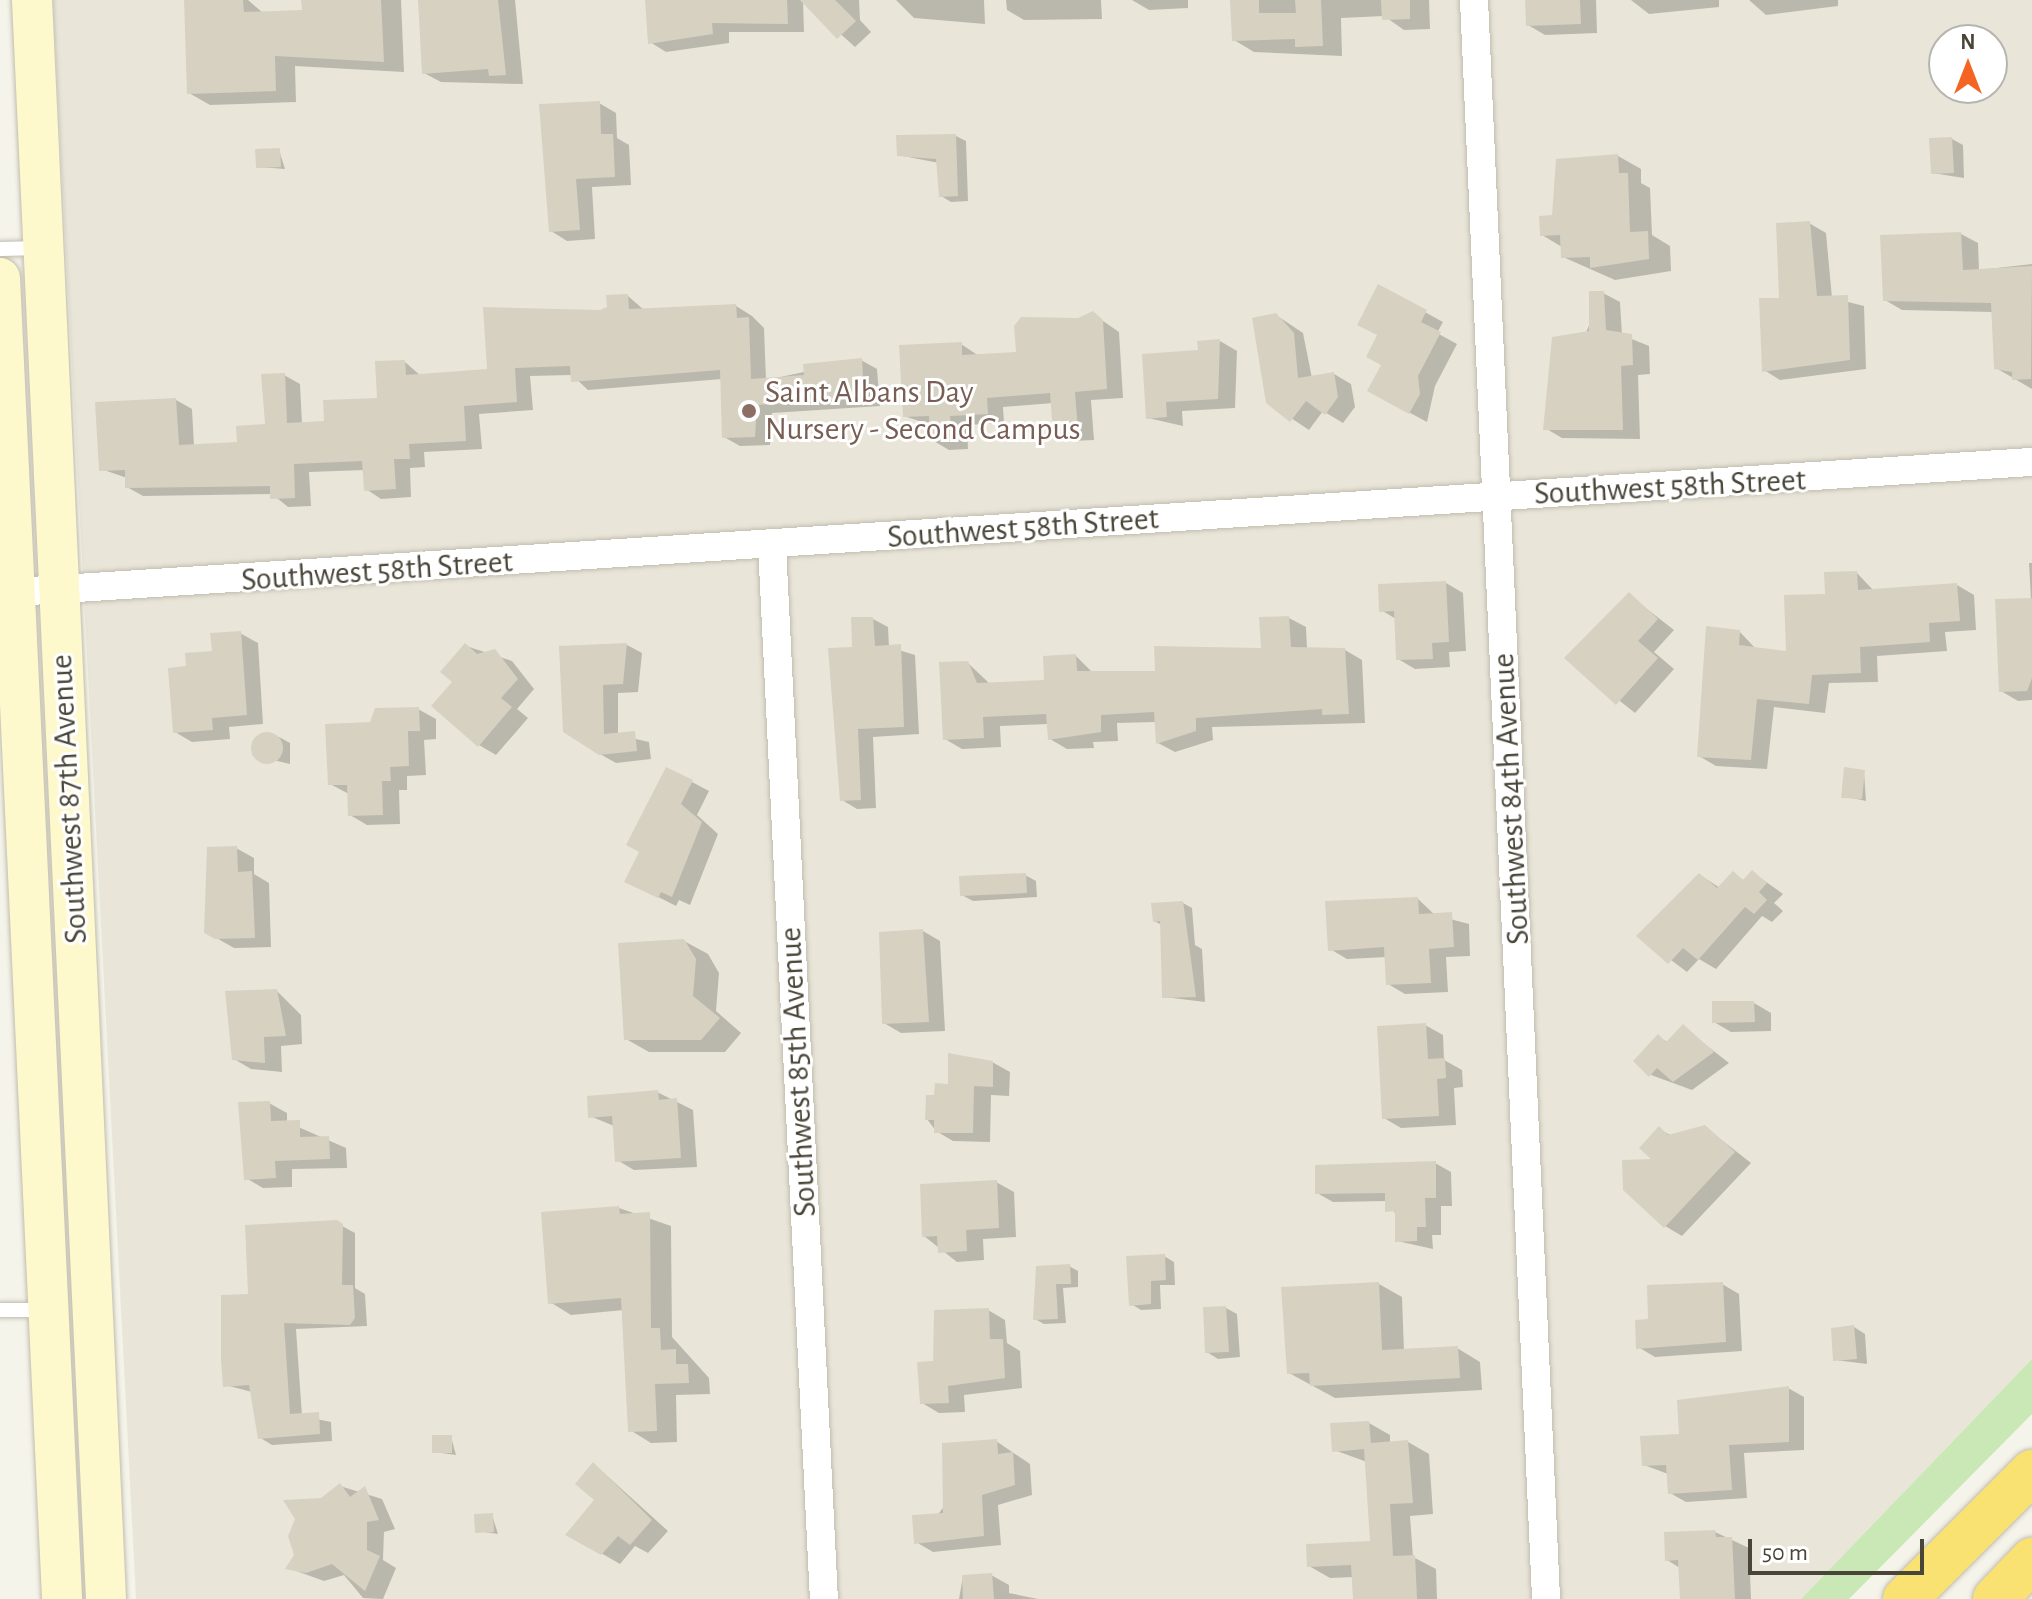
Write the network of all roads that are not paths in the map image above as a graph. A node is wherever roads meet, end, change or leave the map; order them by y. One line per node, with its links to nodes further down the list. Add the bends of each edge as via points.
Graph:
1 (32, 0): 3 (main road, Southwest 87th Avenue)
2 (1474, 0): 7 (street, Southwest 84th Avenue)
3 (42, 248): 4 (lane); 9 (main road, Southwest 87th Avenue)
4 (0, 249)
5 (0, 278): 10 (main road, Southwest 87th Avenue)
6 (2032, 462): 7 (street, Southwest 58th Street)
7 (1498, 497): 8 (street, Southwest 58th Street); 25 (street, Southwest 84th Avenue)
8 (772, 545): 9 (street, Southwest 58th Street); 24 (street, Southwest 85th Avenue)
9 (59, 591): 10 (street, Southwest 58th Street); 11 (main road, Southwest 87th Avenue)
10 (15, 592): 12 (main road, Southwest 87th Avenue)
11 (77, 955): 12 (main road); 13 (main road, Southwest 87th Avenue)
12 (32, 957): 14 (main road, Southwest 87th Avenue)
13 (87, 1197): 14 (main road); 15 (main road, Southwest 87th Avenue)
14 (43, 1198): 17 (main road, Southwest 87th Avenue)
15 (93, 1309): 17 (main road); 19 (main road, Southwest 87th Avenue)
16 (0, 1310): 17 (lane)
17 (48, 1310): 20 (main road, Southwest 87th Avenue)
18 (2032, 1472): 26 (highway)
19 (103, 1530): 20 (main road); 23 (main road, Southwest 87th Avenue)
20 (58, 1531): 22 (main road, Southwest 87th Avenue)
21 (2032, 1560): 27 (highway)
22 (62, 1599)
23 (106, 1599)
24 (824, 1599)
25 (1546, 1599)
26 (1905, 1599)
27 (1995, 1599)

